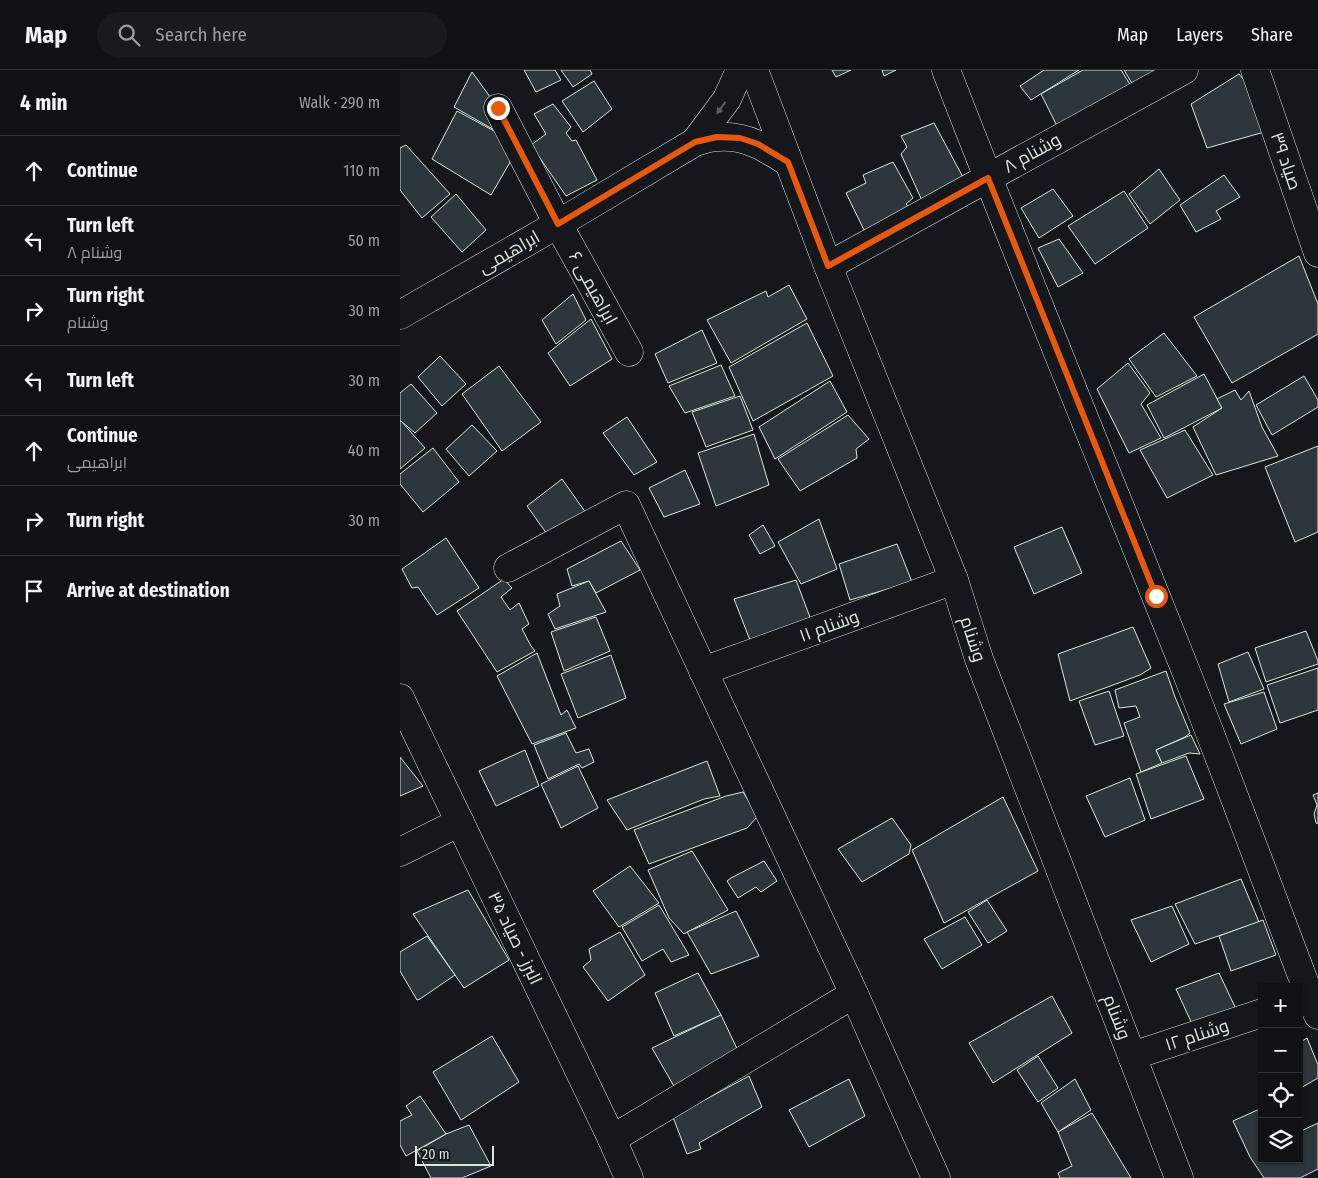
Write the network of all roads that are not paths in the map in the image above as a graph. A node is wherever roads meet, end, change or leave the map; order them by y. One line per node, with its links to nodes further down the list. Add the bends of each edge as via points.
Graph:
1 (740, 70): 7 (street, one-way to 7, via 727,99)
2 (754, 70): 8 (street, وشنام)
3 (946, 70): 9 (street)
4 (1184, 70): 9 (street, وشنام ۸)
5 (1255, 70): 11 (street, صیاد ۳۹)
6 (498, 108): 10 (street, ابراهیمی ۶)
7 (695, 142): 8 (street, via 717,137 740,138 758,144); 10 (street, ابراهیمی)
8 (788, 162): 12 (street, وشنام)
9 (988, 178): 12 (street, وشنام ۸); 22 (street, via 1188,678)
10 (558, 224): 13 (street, ابراهیمی); 14 (street, ابراهیمی ۶)
11 (1318, 253)
12 (828, 266): 16 (street, وشنام)
13 (400, 315)
14 (629, 352)
15 (508, 568): 17 (street, via 626,505)
16 (954, 580): 17 (street, وشنام ۱۱); 24 (street, وشنام, via 979,659)
17 (703, 671): 21 (street)
18 (400, 698): 19 (street, البرز - صیاد ۳۵)
19 (460, 822): 20 (street); 25 (street, البرز - صیاد ۳۵)
20 (400, 852)
21 (854, 994): 25 (street); 27 (street)
22 (1311, 1002)
23 (1258, 1014): 24 (street, وشنام ۱۲)
24 (1132, 1056): 28 (street, وشنام)
25 (612, 1139): 26 (street, البرز - صیاد ۳۵)
26 (629, 1178)
27 (936, 1178)
28 (1179, 1178)

